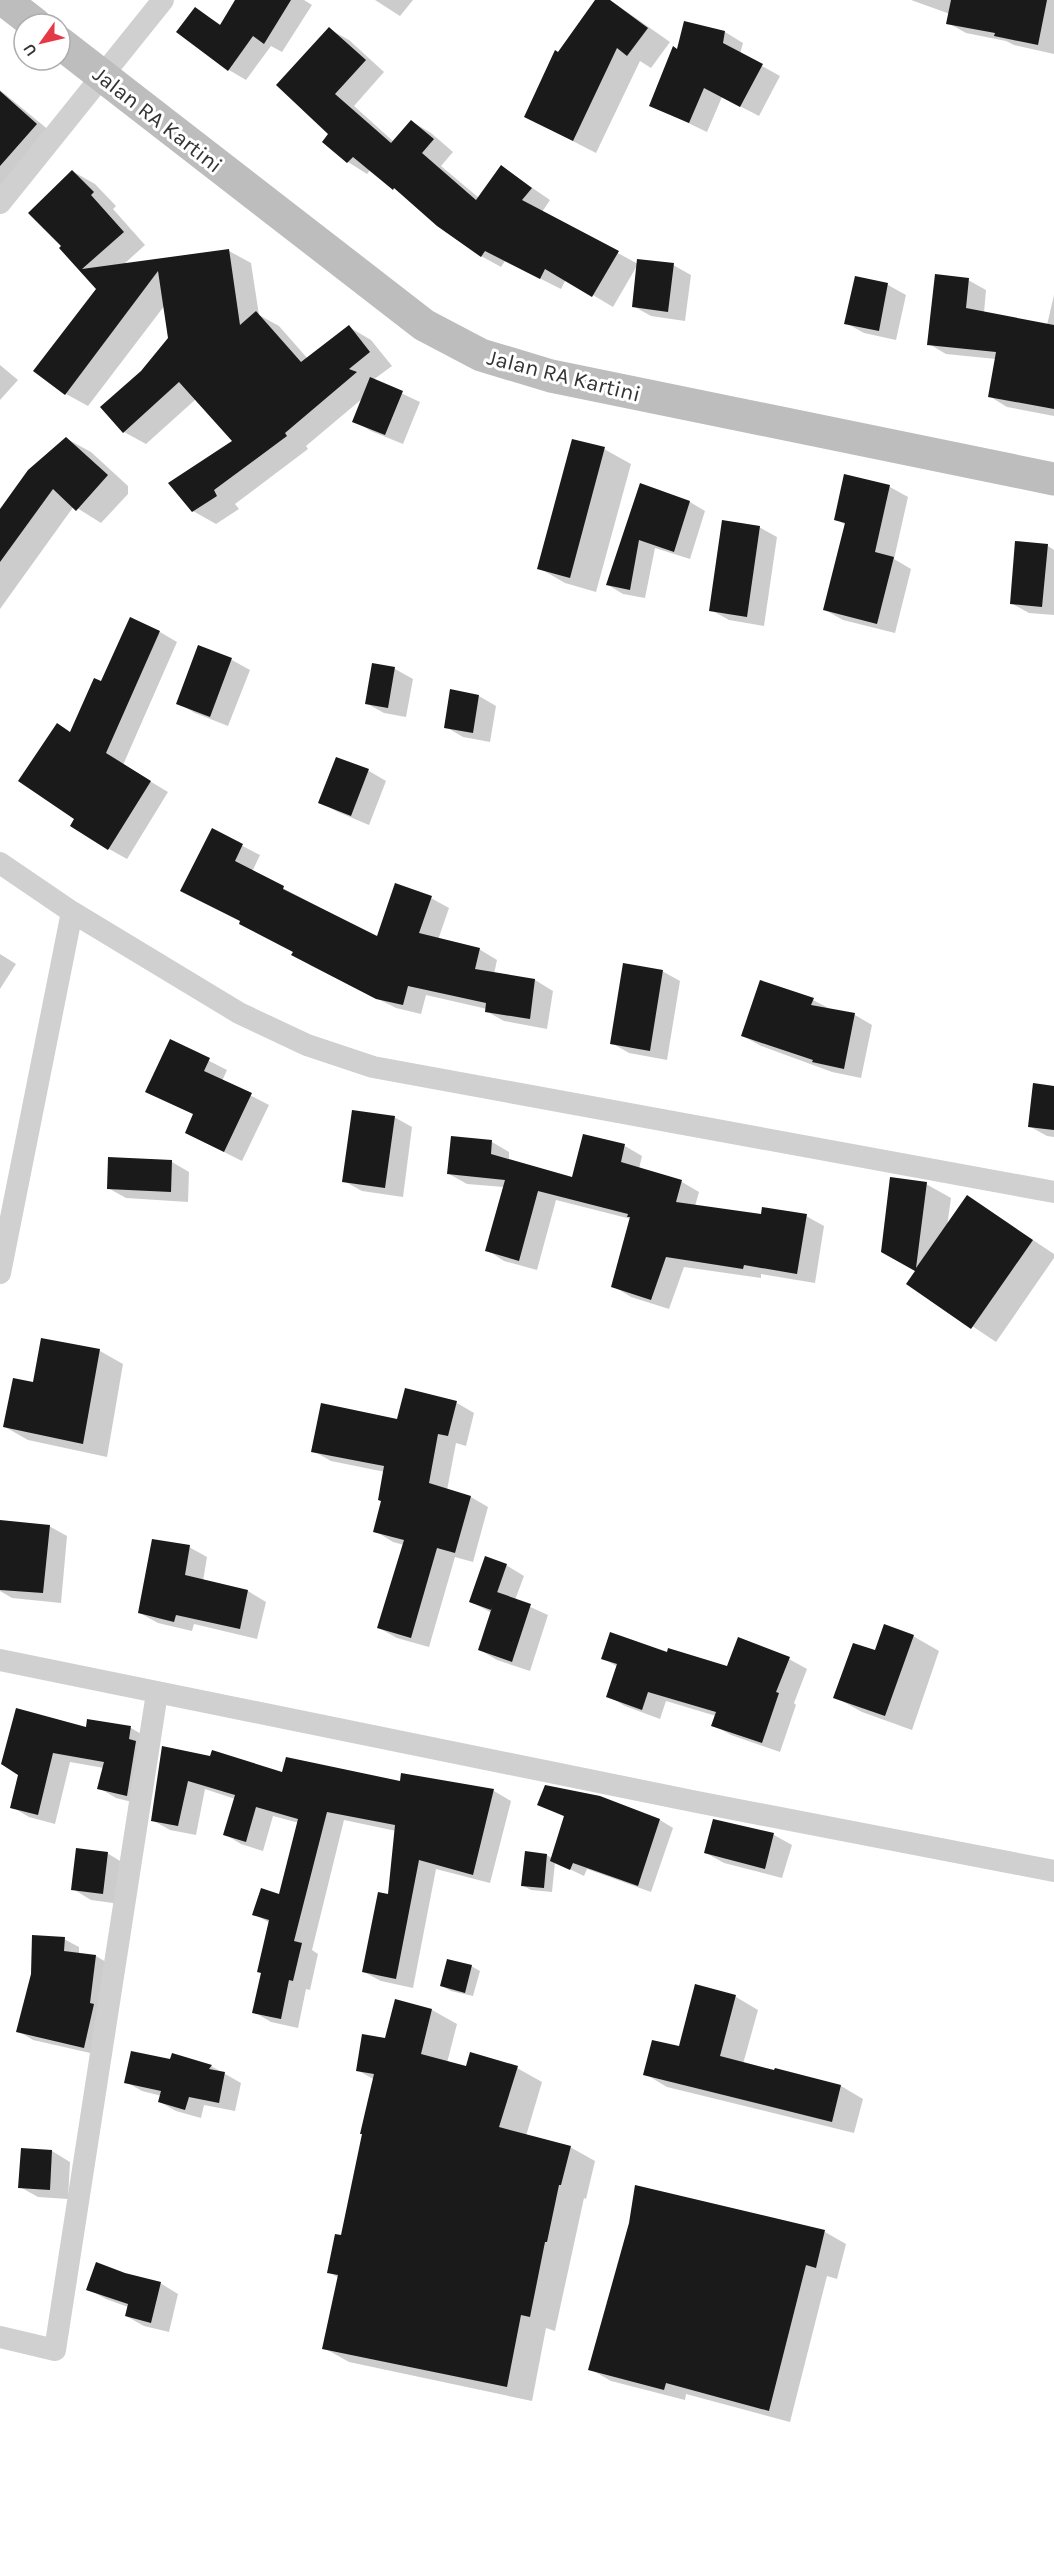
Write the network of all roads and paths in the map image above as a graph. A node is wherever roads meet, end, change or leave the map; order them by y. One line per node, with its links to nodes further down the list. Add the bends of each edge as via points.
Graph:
1 (4, 0): 3 (main road)
2 (163, 0): 5 (street)
3 (20, 12)
4 (72, 52): 5 (main road, Jalan RA Kartini)
5 (102, 76): 6 (street); 7 (main road, Jalan RA Kartini, via 424,325 481,355 551,376)
6 (0, 203)
7 (1054, 479)
8 (0, 863): 9 (street)
9 (72, 912): 10 (street, via 239,1013 307,1045 373,1067); 11 (street)
10 (1054, 1191)
11 (0, 1272)
12 (0, 1660): 13 (street)
13 (157, 1693): 14 (street); 15 (street, via 55,2350)
14 (1054, 1871)
15 (0, 2337)

